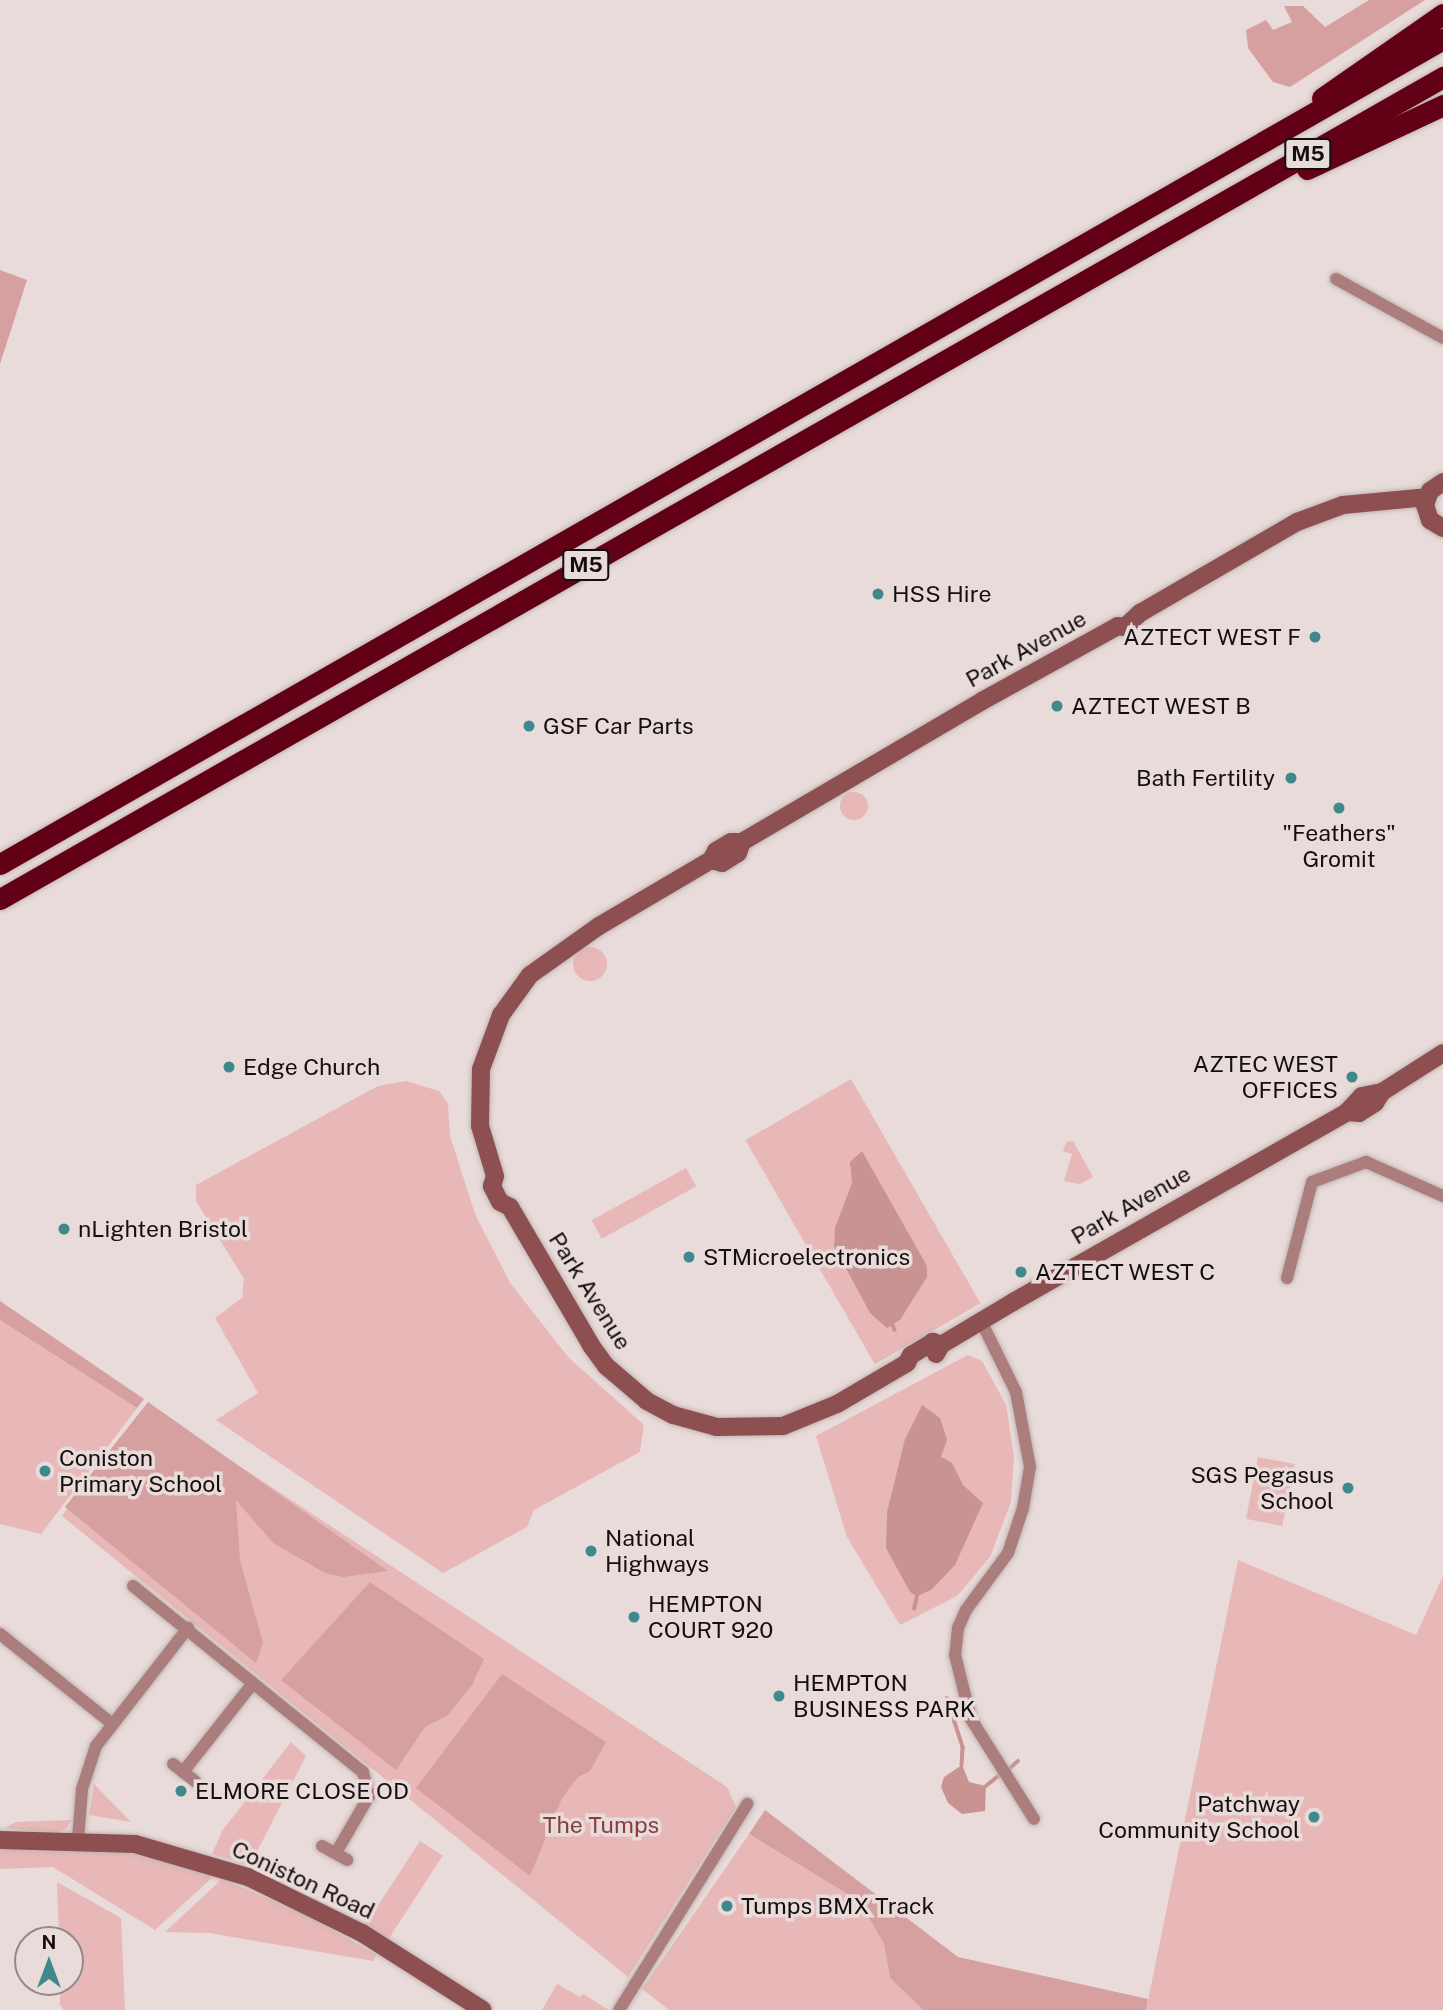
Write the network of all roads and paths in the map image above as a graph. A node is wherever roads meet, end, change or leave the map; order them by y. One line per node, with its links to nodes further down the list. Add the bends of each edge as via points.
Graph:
1 (1443, 14): 5 (highway, M5, via 1354,71)
2 (1443, 40): 5 (highway, M5)
3 (1443, 77): 6 (highway, M5)
4 (1443, 105): 6 (highway, M5)
5 (1268, 141): 12 (highway, M5)
6 (1172, 232): 13 (highway, M5)
7 (1336, 279): 8 (street)
8 (1443, 338)
9 (1443, 481): 10 (street)
10 (1427, 505): 11 (street); 17 (street, Park Avenue, via 1343,505 1297,522 1140,613 1132,611 1120,618 1118,626 742,842 738,853 722,863 711,860 554,957 530,975 501,1016 481,1069 480,1126 495,1176 492,1186 500,1202 510,1207 606,1366 647,1401 673,1415 718,1427 783,1426 837,1404 907,1363 911,1355 933,1342 941,1345)
11 (1443, 528)
12 (0, 864)
13 (0, 899)
14 (1443, 1053): 17 (street, Park Avenue)
15 (1443, 1196): 16 (street, via 1366,1161 1307,1183)
16 (1287, 1278)
17 (981, 1321): 25 (street, via 1016,1392 1030,1467 1008,1553 958,1628 955,1655 971,1719)
18 (133, 1586): 19 (street)
19 (188, 1628): 21 (street); 22 (street)
20 (0, 1635): 22 (street)
21 (253, 1684): 23 (street, via 178,1768); 28 (street, via 363,1772 368,1783 369,1796 341,1856)
22 (110, 1722): 26 (street, via 86,1773)
23 (195, 1781)
24 (747, 1804): 30 (street)
25 (1034, 1819)
26 (78, 1839): 27 (street, Coniston Road); 29 (street, Coniston Road, via 158,1848 248,1877 362,1933)
27 (0, 1840)
28 (322, 1846)
29 (483, 2010)
30 (619, 2010)

